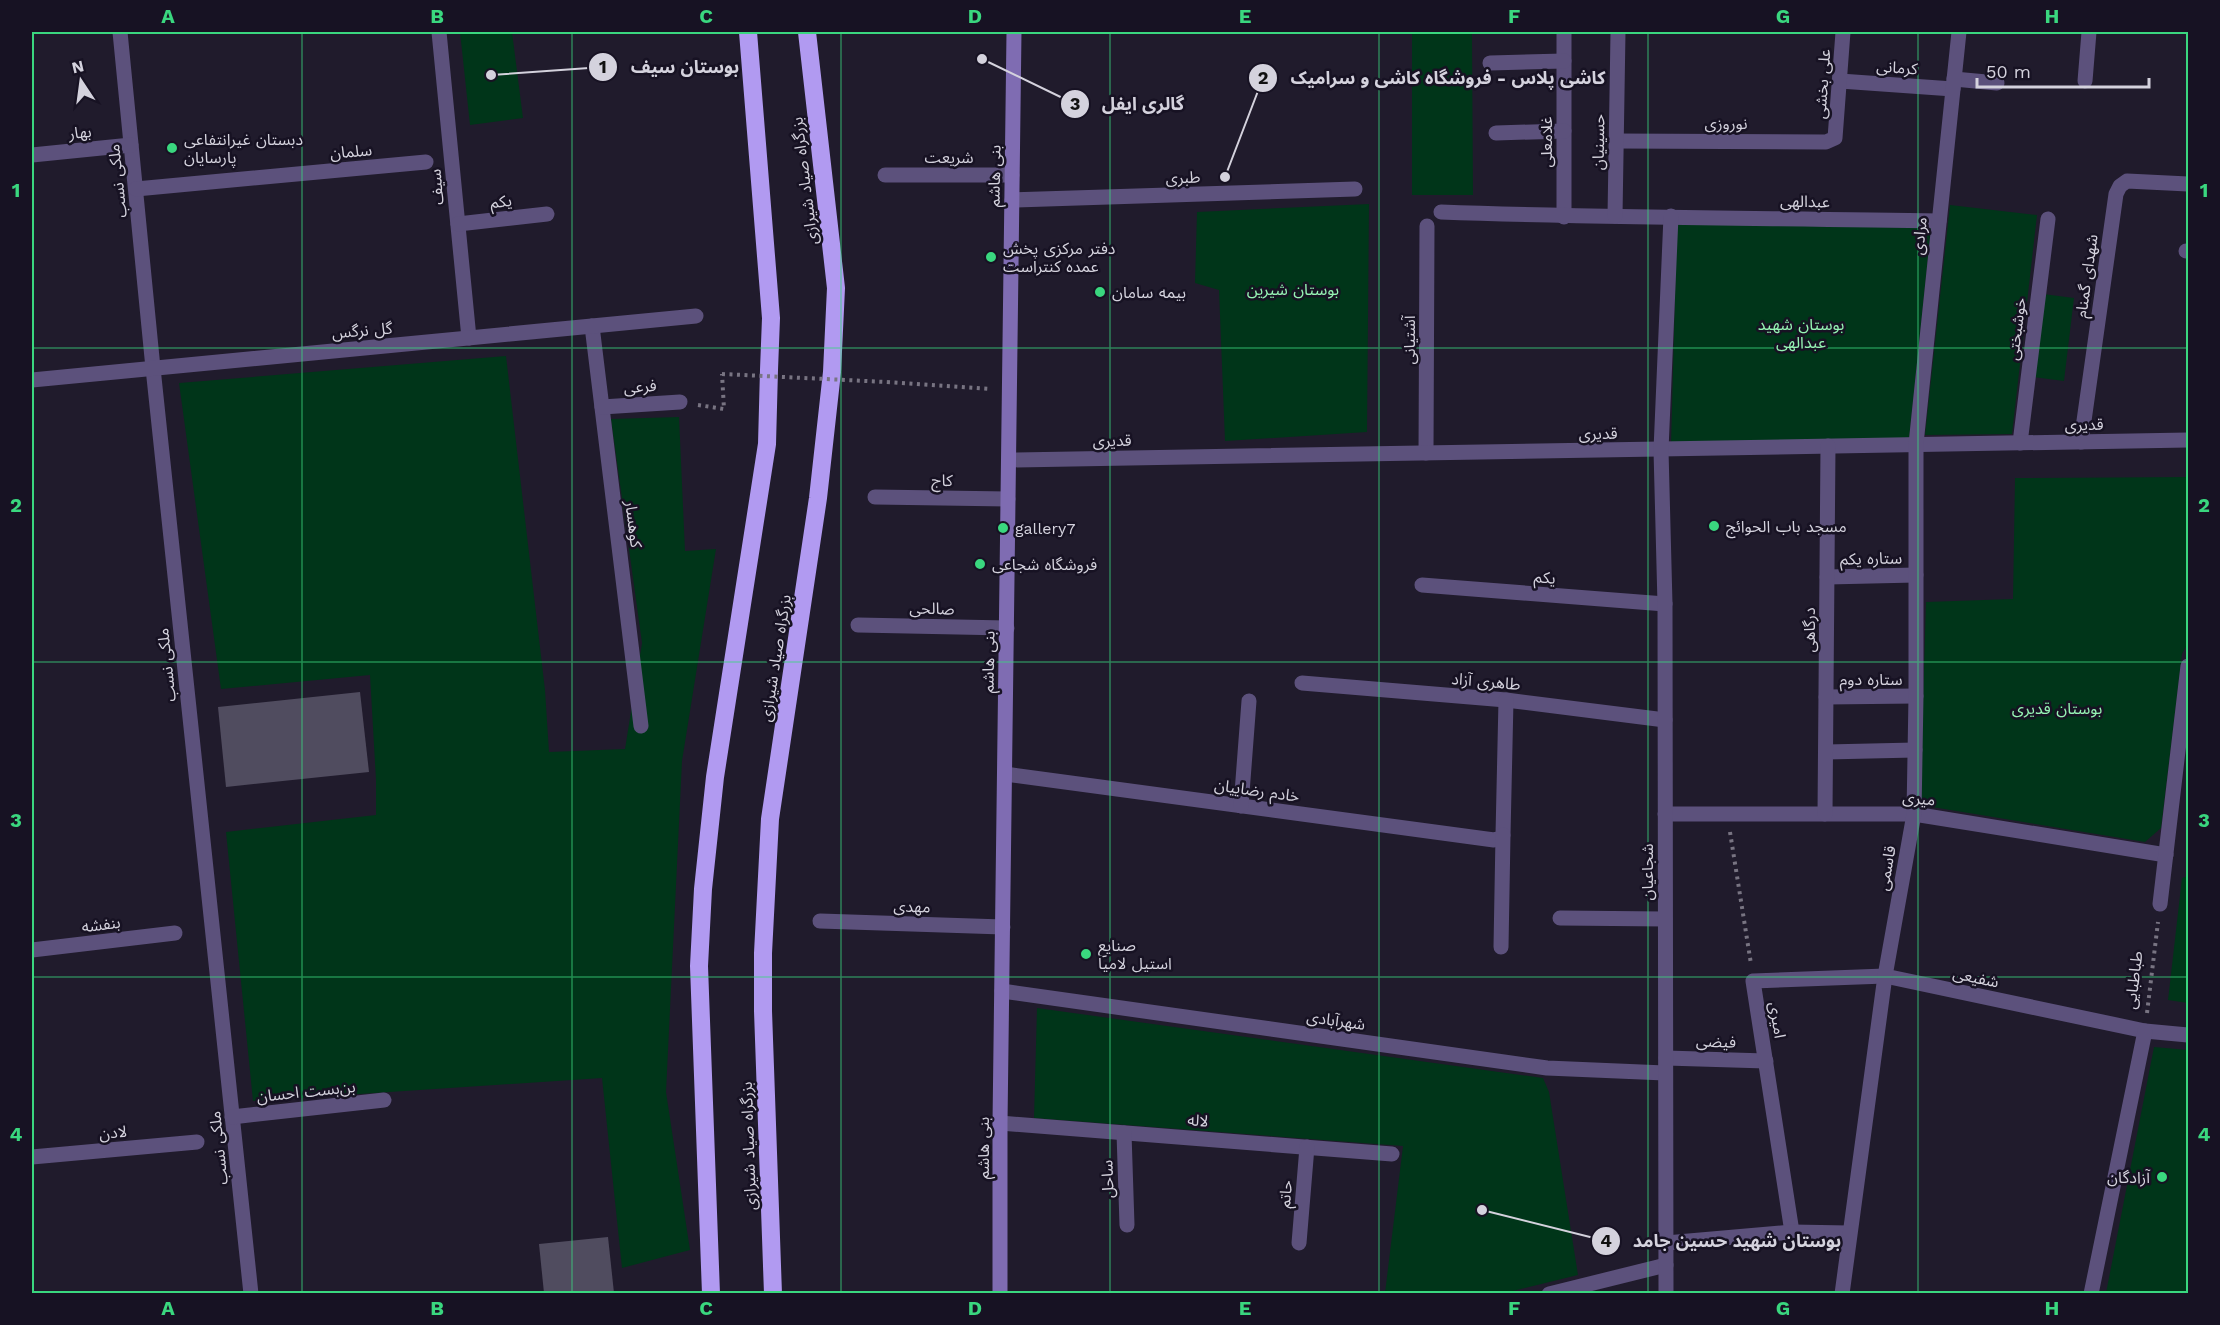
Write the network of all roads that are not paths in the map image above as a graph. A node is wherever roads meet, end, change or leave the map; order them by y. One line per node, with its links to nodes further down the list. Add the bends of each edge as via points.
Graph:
1 (120, 32): 21 (street, ملکی نسب)
2 (440, 32): 37 (street, سیف)
3 (748, 32): 110 (highway, via 771,318 767,444 715,777 703,889 699,966)
4 (807, 32): 111 (highway, بزرگراه صیاد شیرازی, via 837,288 818,498 770,830 763,1011)
5 (1014, 32): 25 (main road, بنی هاشم)
6 (1564, 32): 11 (street, غلامعلی)
7 (1618, 32): 20 (street, حسینیان)
8 (1843, 32): 13 (street, علی بخشی)
9 (1959, 32): 16 (street, مرادی)
10 (2089, 32): 14 (street)
11 (1564, 61): 12 (street); 17 (street, غلامعلی)
12 (1490, 63)
13 (1840, 81): 16 (street, کرمانی); 19 (street, علی بخشی)
14 (2085, 81)
15 (1996, 83): 16 (street, کرمانی)
16 (1953, 84): 36 (street, مرادی)
17 (1564, 131): 18 (street); 34 (street, غلامعلی)
18 (1496, 133)
19 (1835, 138): 20 (street, نوروزی, via 1826,142)
20 (1616, 141): 32 (street, حسینیان)
21 (131, 145): 22 (street, بهار); 27 (street, ملکی نسب)
22 (32, 155)
23 (426, 162): 27 (street, سلمان)
24 (885, 175): 25 (street, شریعت)
25 (1012, 175): 29 (main road, بنی هاشم)
26 (2188, 184): 47 (street, شهدای گمنام, via 2127,181 2116,194)
27 (136, 189): 42 (street, ملکی نسب)
28 (1355, 189): 29 (street, طبری)
29 (1012, 200): 53 (main road, بنی هاشم)
30 (1441, 212): 34 (street, عبدالهی)
31 (547, 214): 37 (street, یکم)
32 (1615, 216): 33 (street, عبدالهی); 34 (street, عبدالهی)
33 (1671, 216): 36 (street, عبدالهی); 51 (street)
34 (1564, 217)
35 (2048, 219): 48 (street, خوشبختی)
36 (1939, 221): 49 (street, مرادی)
37 (458, 224): 41 (street, سیف)
38 (1427, 226): 52 (street, آشتیانی)
39 (696, 316): 40 (street, گل نرگس)
40 (592, 326): 41 (street, گل نرگس); 45 (street, کوهسار)
41 (469, 338): 42 (street, گل نرگس)
42 (153, 368): 43 (street, گل نرگس); 96 (street, ملکی نسب)
43 (32, 380)
44 (680, 402): 45 (street, فرعی)
45 (602, 407): 69 (street, کوهسار)
46 (2188, 440): 47 (street, قدیری)
47 (2081, 442): 48 (street, قدیری)
48 (2020, 443): 49 (street, قدیری)
49 (1916, 444): 50 (street, قدیری); 56 (street, قاسمی)
50 (1828, 446): 51 (street, قدیری); 57 (street, درگاهی)
51 (1661, 450): 52 (street, قدیری); 59 (street, شجاعیان)
52 (1426, 453): 53 (street, قدیری)
53 (1009, 460): 55 (main road, بنی هاشم)
54 (875, 497): 55 (street, کاج)
55 (1008, 499): 61 (main road, بنی هاشم)
56 (1916, 575): 57 (street, ستاره یکم); 64 (street, قاسمی)
57 (1827, 577): 65 (street, درگاهی)
58 (1422, 585): 59 (street, یکم)
59 (1665, 604): 68 (street, شجاعیان)
60 (858, 625): 61 (street, صالحی)
61 (1007, 628): 73 (main road, بنی هاشم)
62 (2188, 666): 70 (street)
63 (1302, 683): 66 (street, طاهری آزاد)
64 (1916, 696): 65 (street, ستاره دوم); 71 (street, قاسمی)
65 (1826, 697): 72 (street, درگاهی)
66 (1506, 700): 68 (street, طاهری آزاد); 78 (street)
67 (1249, 701): 74 (street)
68 (1665, 720): 75 (street, شجاعیان)
69 (641, 726)
70 (2184, 741): 79 (street)
71 (1915, 750): 72 (street); 77 (street, قاسمی)
72 (1826, 752): 76 (street, درگاهی)
73 (1005, 774): 74 (street, خادم رضاییان); 84 (main road, بنی هاشم)
74 (1241, 806): 78 (street, خادم رضاییان, via 1494,840)
75 (1665, 814): 76 (street, میری); 82 (street, شجاعیان)
76 (1825, 814): 77 (street, میری)
77 (1914, 814): 79 (street, میری); 88 (street, قاسمی)
78 (1503, 834): 86 (street)
79 (2166, 855): 80 (street)
80 (2160, 904)
81 (1560, 918): 82 (street)
82 (1665, 919): 94 (street, شجاعیان)
83 (820, 921): 84 (street, مهدی)
84 (1003, 927): 90 (main road, بنی هاشم)
85 (175, 933): 87 (street, بنفشه)
86 (1501, 947)
87 (32, 950)
88 (1885, 976): 89 (street, شفیعی); 91 (street, شفیعی); 105 (street, قاسمی)
89 (1753, 981): 93 (street, امیری)
90 (1002, 991): 94 (street, شهرآبادی, via 1547,1068); 97 (main road, بنی هاشم)
91 (2145, 1031): 92 (street, شفیعی); 116 (street, طباطبایی)
92 (2188, 1035)
93 (1766, 1061): 94 (street, فیضی); 104 (street, امیری)
94 (1665, 1066): 107 (street, شجاعیان)
95 (384, 1100): 96 (street, بن‌بست احسان)
96 (232, 1117): 109 (street, ملکی نسب)
97 (1000, 1123): 98 (street, لاله); 112 (main road, بنی هاشم)
98 (1124, 1132): 100 (street, لاله); 103 (street, ساحل)
99 (197, 1142): 102 (street, لادن)
100 (1307, 1147): 101 (street, لاله); 106 (street, حاتم)
101 (1392, 1154)
102 (32, 1157)
103 (1126, 1225)
104 (1792, 1232): 105 (street); 107 (street)
105 (1849, 1233): 115 (street, قاسمی)
106 (1299, 1243)
107 (1666, 1243): 108 (street, شجاعیان)
108 (1666, 1265): 113 (street); 114 (street, شجاعیان)
109 (251, 1293)
110 (711, 1293)
111 (773, 1293)
112 (1000, 1293)
113 (1548, 1293)
114 (1666, 1293)
115 (1842, 1293)
116 (2091, 1293)

